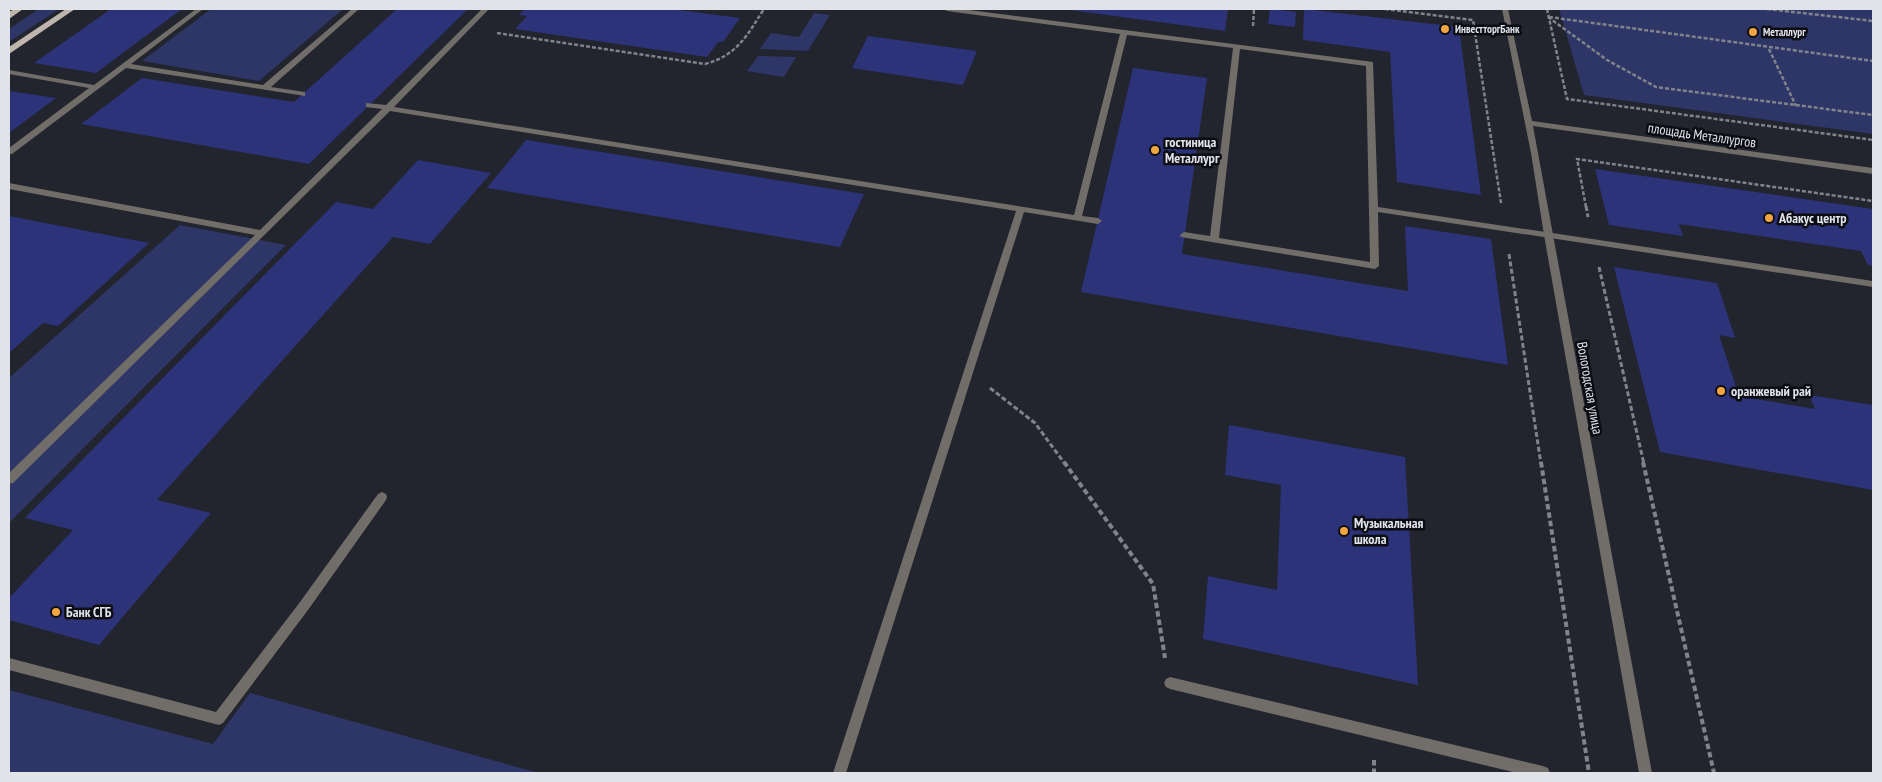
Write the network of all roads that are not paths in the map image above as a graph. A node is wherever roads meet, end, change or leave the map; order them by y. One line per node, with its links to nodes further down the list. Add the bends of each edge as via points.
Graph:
1 (19, 9): 8 (main road)
2 (72, 9): 11 (main road)
3 (200, 9): 12 (street)
4 (356, 9): 15 (street)
5 (486, 9): 18 (street)
6 (948, 9): 9 (street)
7 (1505, 9): 19 (street, Вологодская улица)
8 (9, 16)
9 (1124, 32): 10 (street); 25 (street)
10 (1237, 47): 24 (street, via 1370,64); 30 (street)
11 (9, 51)
12 (124, 66): 14 (street); 15 (street)
13 (9, 72): 14 (street)
14 (95, 87): 20 (street)
15 (264, 88): 16 (street)
16 (302, 94)
17 (369, 105): 18 (street)
18 (388, 108): 23 (street); 27 (street)
19 (1528, 123): 21 (street, площадь Металлургов); 29 (street, Вологодская улица)
20 (9, 152)
21 (1873, 171)
22 (9, 186): 27 (street)
23 (1021, 209): 25 (street); 36 (street)
24 (1374, 209): 29 (street); 30 (street, via 1375,266)
25 (1077, 218): 26 (street)
26 (1098, 222)
27 (262, 233): 32 (street)
28 (1184, 235): 30 (street)
29 (1548, 235): 31 (street); 38 (street, Вологодская улица)
30 (1214, 240)
31 (1873, 284)
32 (9, 480)
33 (382, 497): 34 (street, via 219,719)
34 (9, 664)
35 (1170, 683): 37 (street)
36 (839, 773)
37 (1543, 773)
38 (1646, 773)

